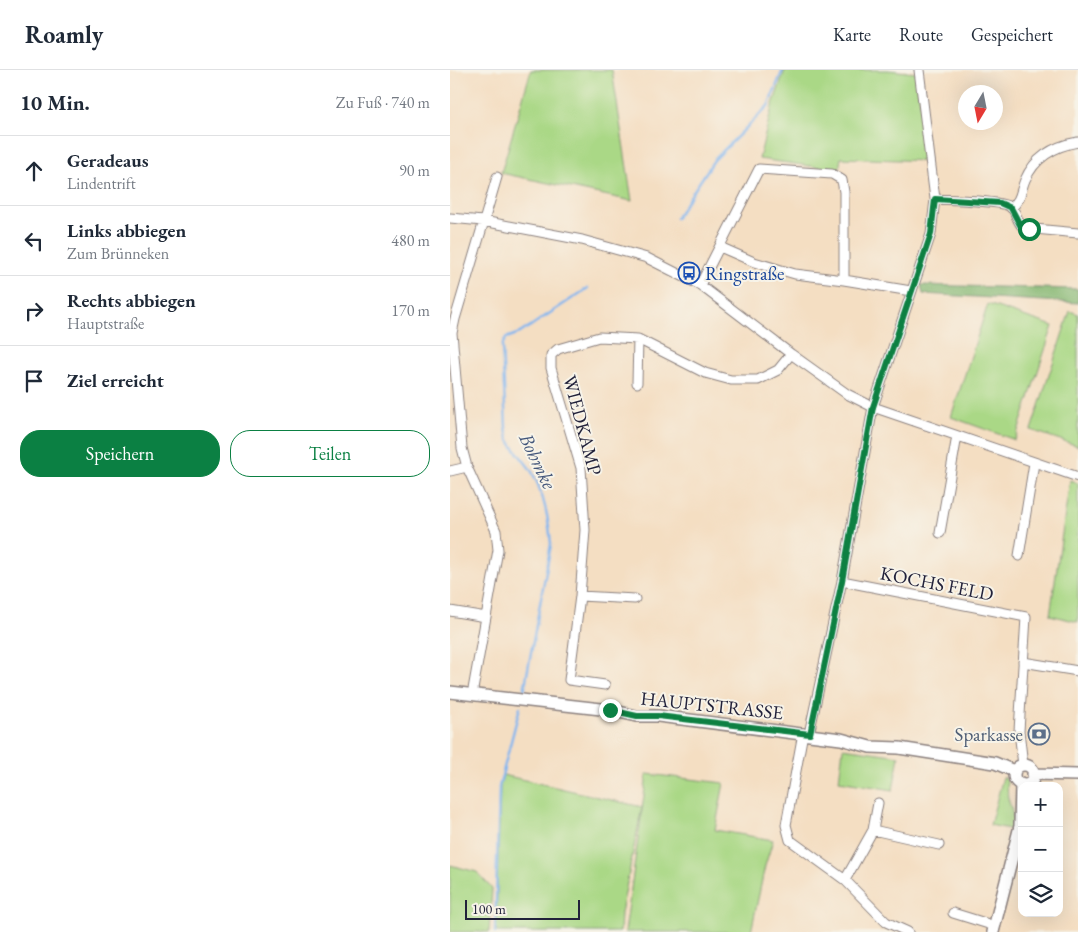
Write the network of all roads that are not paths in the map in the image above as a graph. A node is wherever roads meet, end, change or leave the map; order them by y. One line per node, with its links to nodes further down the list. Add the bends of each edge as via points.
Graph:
1 (919, 70): 4 (street)
2 (1078, 142): 5 (street, via 1047,152 1033,165 1019,202)
3 (497, 177): 7 (street)
4 (935, 199): 5 (street, via 1000,203); 12 (street, via 931,234)
5 (1011, 208): 8 (street, via 1024,228)
6 (450, 218): 7 (street)
7 (483, 221): 11 (street, via 582,240 647,258); 13 (street)
8 (1078, 234)
9 (720, 247): 10 (street, via 754,262 795,274); 10 (street, via 759,169 832,174 842,180 844,192); 11 (street)
10 (844, 280): 12 (street)
11 (700, 285): 15 (street)
12 (911, 291): 17 (street)
13 (451, 333): 20 (street, via 462,448)
14 (638, 339): 15 (street, WIEDKAMP, via 705,373 731,380 758,380 778,370); 16 (street); 26 (street, WIEDKAMP, via 599,337 558,349 551,355 551,368 581,468 585,530)
15 (791, 354): 17 (street, via 847,394)
16 (637, 383)
17 (873, 407): 18 (street); 25 (street)
18 (957, 436): 19 (street); 23 (street)
19 (1034, 463): 22 (street); 24 (street)
20 (467, 467): 21 (street); 29 (street, via 496,531 498,550)
21 (450, 471)
22 (1078, 476)
23 (940, 533)
24 (1019, 556)
25 (842, 581): 30 (street, KOCHS FELD, via 1026,617); 35 (street)
26 (580, 596): 27 (street); 32 (street, WIEDKAMP, via 569,680)
27 (635, 599)
28 (450, 611): 29 (street)
29 (486, 616): 34 (street)
30 (1023, 662): 31 (street); 36 (street)
31 (1078, 671)
32 (605, 686)
33 (450, 692): 34 (main road, HAUPTSTRASSE)
34 (472, 694): 35 (main road, HAUPTSTRASSE)
35 (806, 734): 36 (main road, HAUPTSTRASSE, via 870,747 899,748); 45 (street, via 786,825 790,840)
36 (1019, 768): 37 (main road, via 1030,768); 39 (main road, via 1015,779)
37 (1034, 774): 38 (main road); 40 (main road)
38 (1078, 775)
39 (1019, 782)
40 (1030, 782)
41 (878, 803): 43 (street)
42 (1020, 827): 47 (main road)
43 (873, 830): 44 (street); 45 (street)
44 (939, 845)
45 (845, 880): 48 (street, via 886,922)
46 (953, 913): 47 (street)
47 (994, 929)
48 (908, 932)

